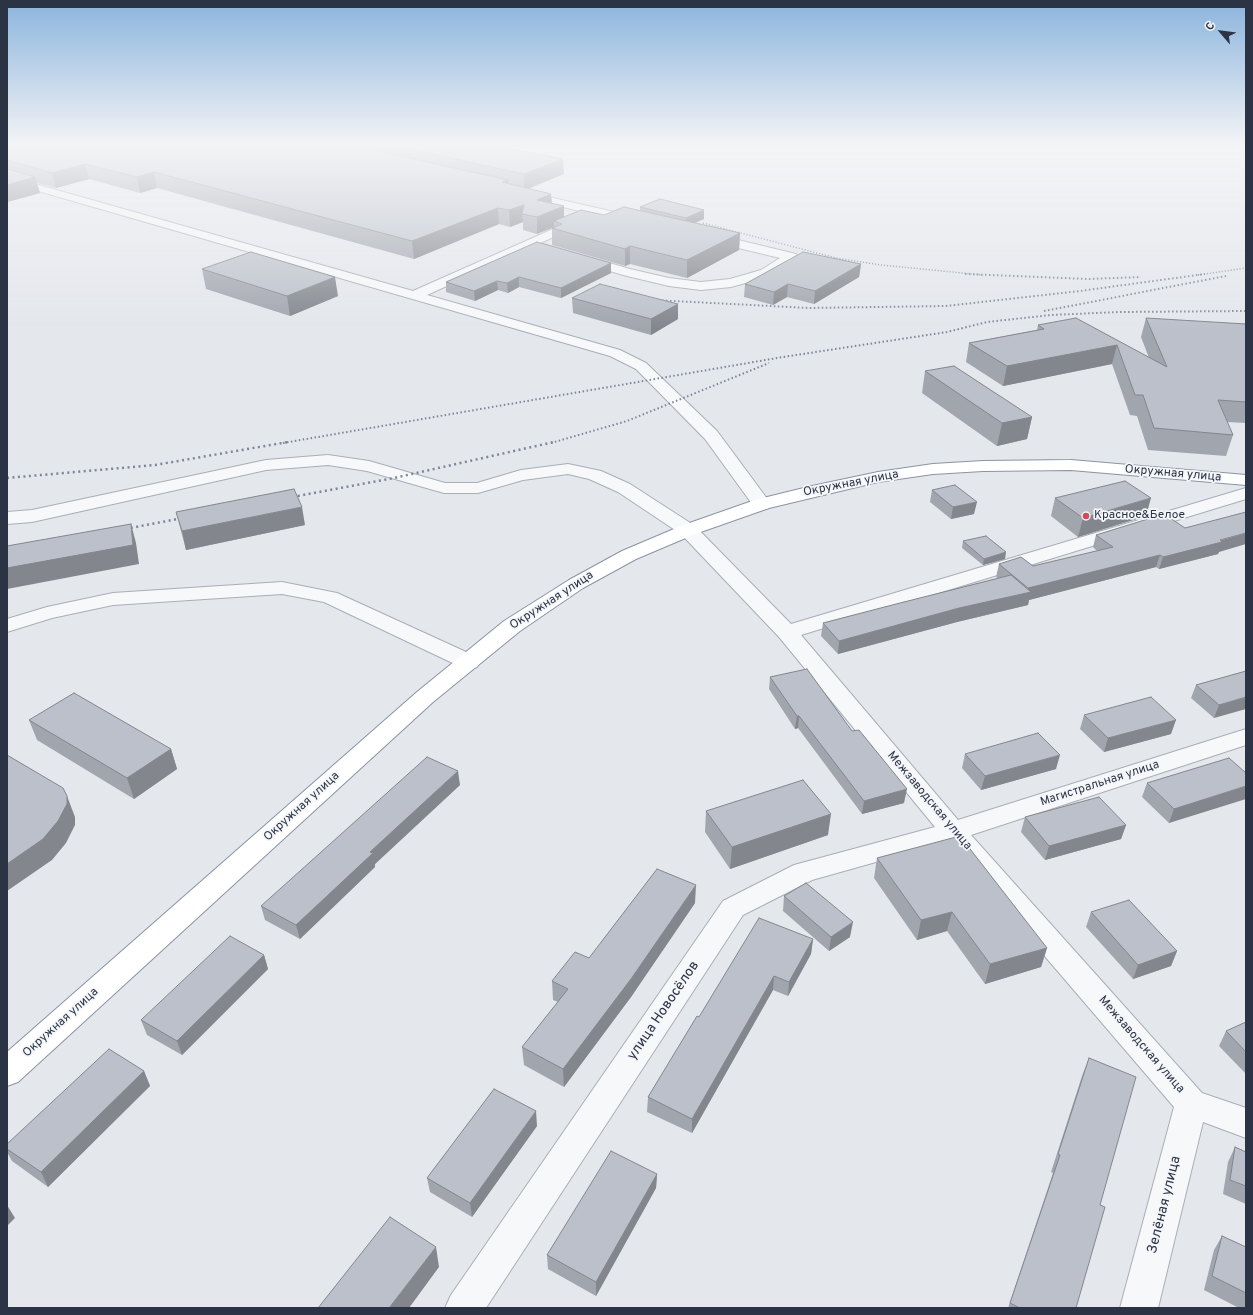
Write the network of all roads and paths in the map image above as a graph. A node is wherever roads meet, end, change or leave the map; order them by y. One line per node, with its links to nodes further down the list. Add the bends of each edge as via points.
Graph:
1 (103, 206): 7 (street)
2 (576, 206): 3 (street)
3 (600, 212): 4 (street); 6 (street)
4 (646, 223)
5 (700, 235): 6 (street, via 792,257 766,273 731,283 701,286 626,272)
6 (529, 244): 7 (street)
7 (415, 295): 10 (street, via 615,353 641,366 711,435)
8 (1246, 480): 10 (highway, Окружная улица, via 1071,465 983,466 933,469 878,477)
9 (1246, 493): 14 (street)
10 (762, 504): 12 (highway, Окружная улица)
11 (7, 518): 12 (street, Межзаводская улица, via 47,513 266,465 328,460 369,466 444,488 478,488 521,475 568,469 595,474 624,488)
12 (688, 530): 14 (street, Межзаводская улица); 15 (highway, Окружная улица, via 629,555 576,584 512,626)
13 (7, 626): 15 (street, via 47,613 113,599 282,588 330,597)
14 (787, 632): 17 (street, Межзаводская улица)
15 (469, 662): 18 (highway, Окружная улица, via 425,697)
16 (1246, 737): 17 (street, Магистральная улица)
17 (953, 831): 19 (street, Межзаводская улица); 21 (street, улица Новосёлов, via 804,872 733,908)
18 (7, 1072)
19 (1191, 1103): 20 (street, Межзаводская улица); 22 (street, Зелёная улица)
20 (1246, 1123)
21 (464, 1308)
22 (1140, 1308)

